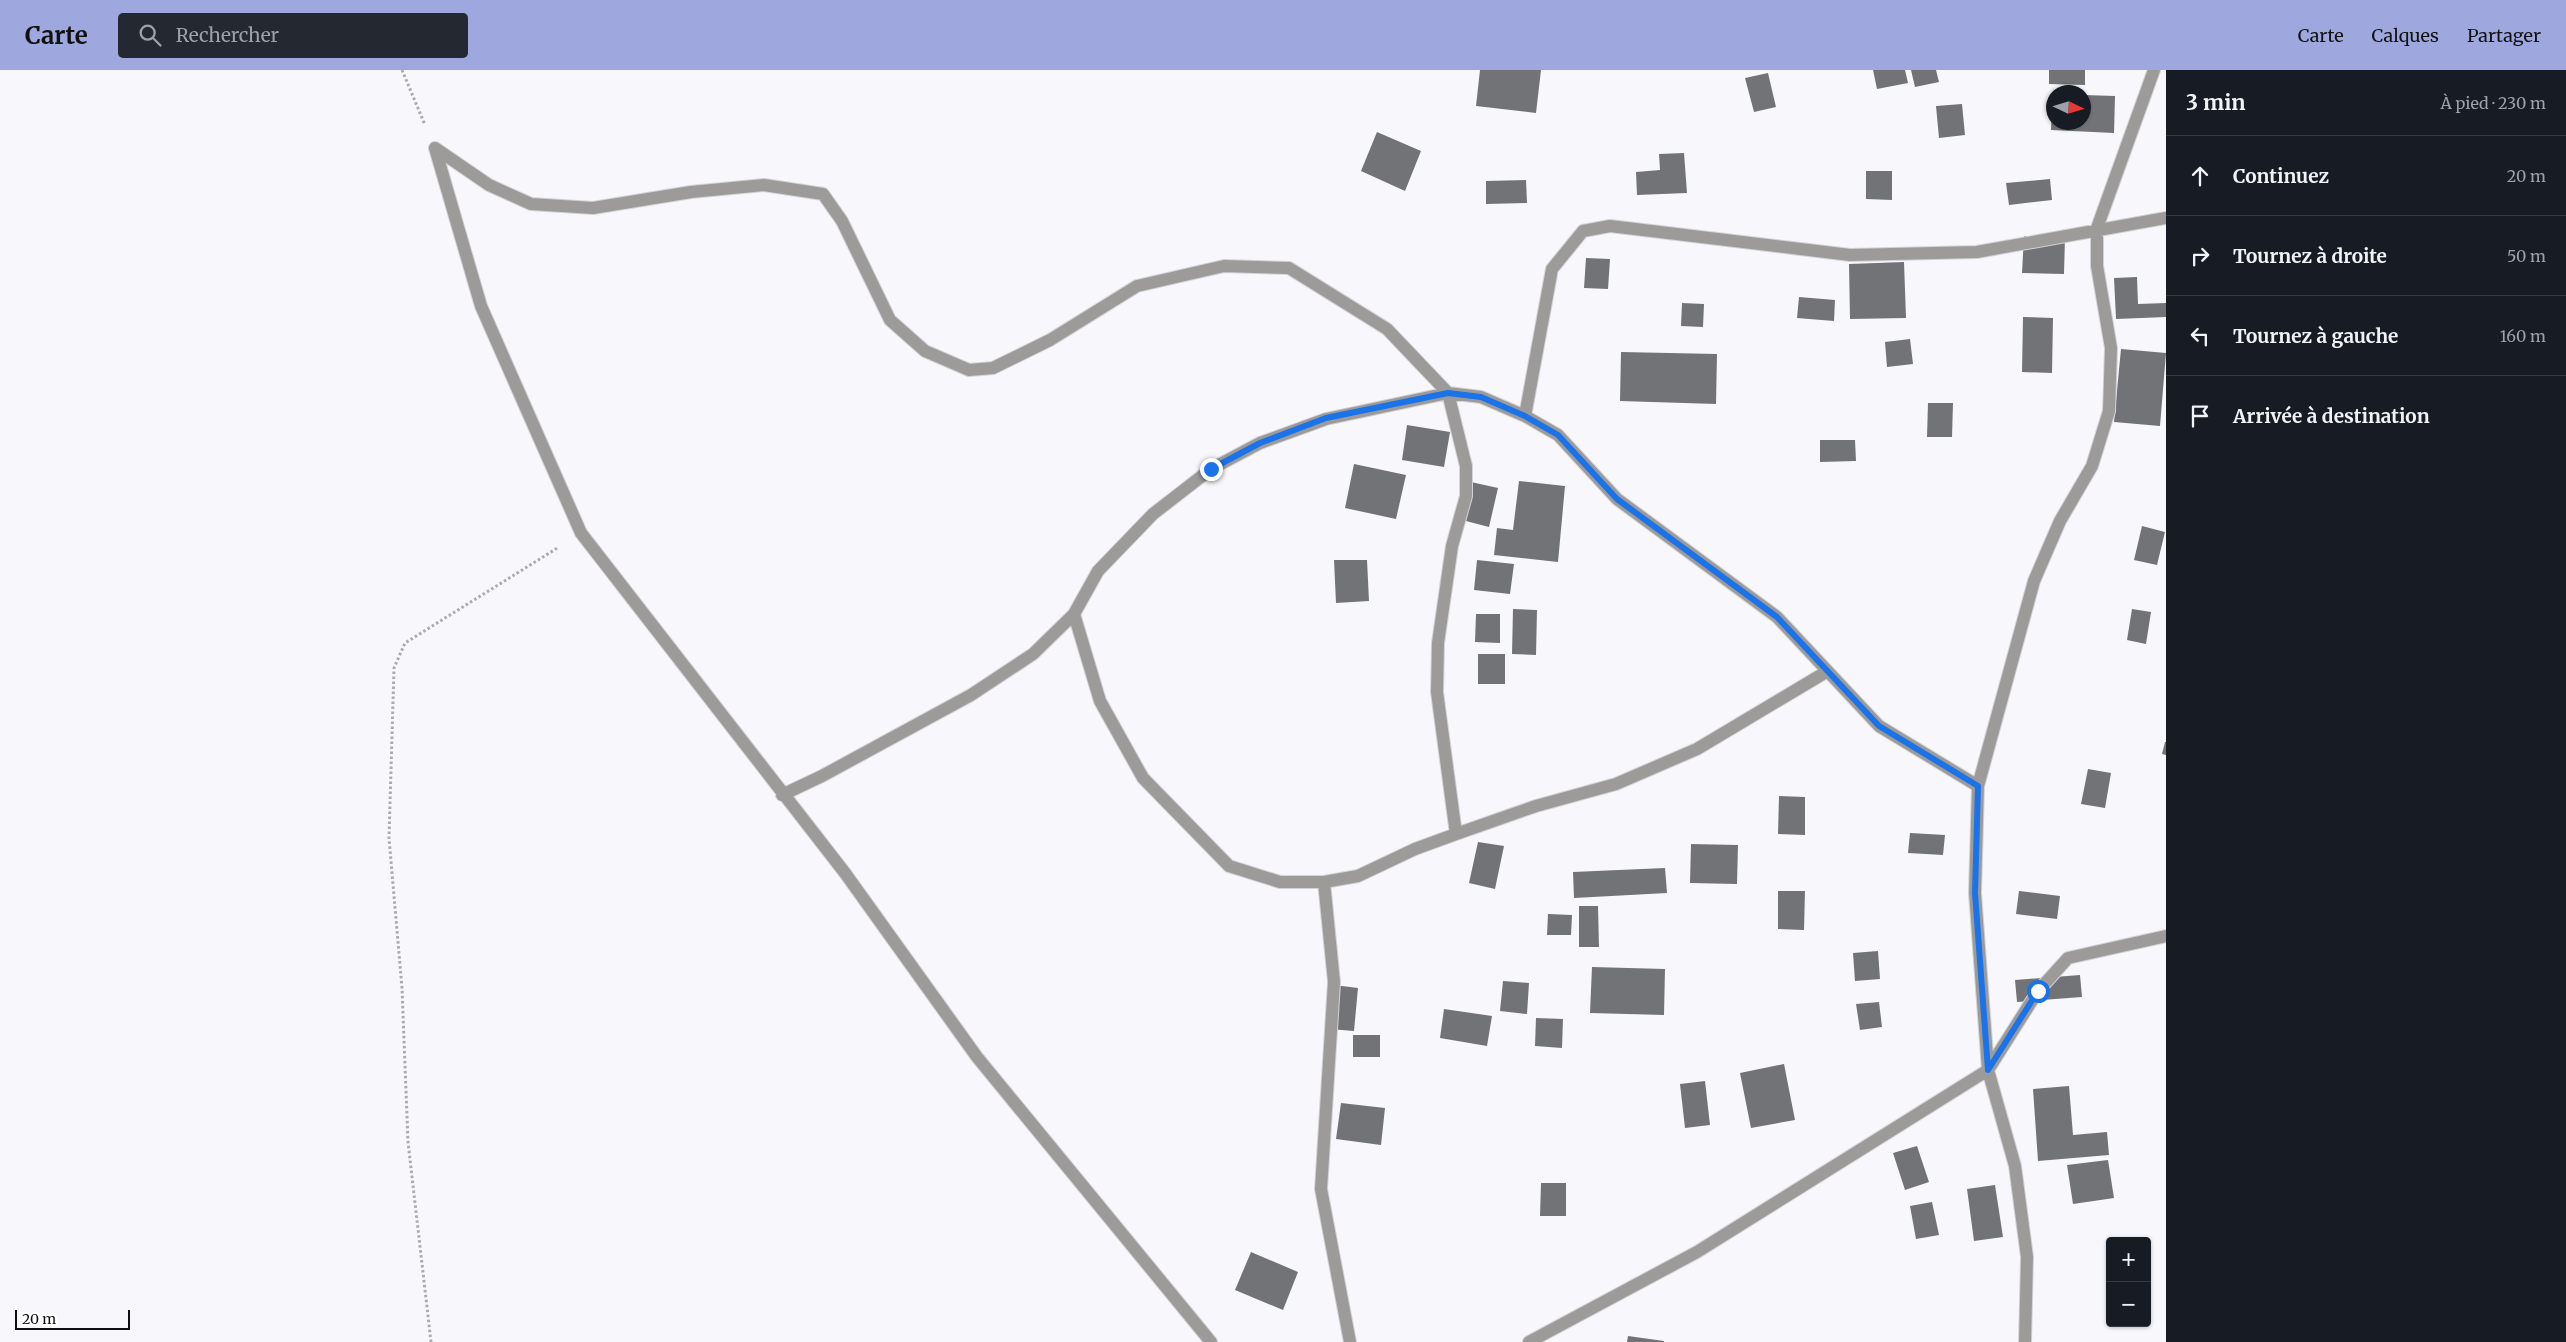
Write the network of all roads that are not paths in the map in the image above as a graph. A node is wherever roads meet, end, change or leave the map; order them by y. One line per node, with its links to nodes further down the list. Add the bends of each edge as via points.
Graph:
1 (2154, 70): 3 (street)
2 (2166, 218): 3 (street)
3 (2097, 228): 5 (street, via 1977,252 1850,255 1610,226 1583,231 1552,269); 8 (street, via 2097,266 2111,348 2109,411 2092,466 2060,521 2034,581)
4 (1448, 393): 5 (street, via 1481,397); 6 (street, via 1326,418 1260,443 1211,469 1153,514 1098,571); 9 (street, via 1387,329 1289,268 1224,266 1138,286 1050,340 993,368 969,370 925,351 890,320 842,221 823,194 764,185 691,192 593,208 531,204 489,185 434,148 481,306 581,534); 10 (street, via 1466,466 1466,496 1444,585 1438,643 1437,692)
5 (1525, 416): 7 (street, via 1558,435 1617,499 1777,617)
6 (1074, 614): 9 (street, via 1033,654 971,695); 11 (street, via 1100,701 1143,778 1229,866 1280,882)
7 (1826, 672): 8 (street, via 1879,726); 10 (street, via 1697,748 1616,784 1536,806)
8 (1978, 786): 13 (street, via 1975,893)
9 (782, 795): 14 (street, via 845,873 977,1057)
10 (1456, 834): 11 (street, via 1358,876)
11 (1324, 882): 15 (street, via 1334,982 1321,1188)
12 (2166, 936): 13 (street, via 2068,958 2038,991)
13 (1988, 1070): 16 (street, via 1696,1252); 17 (street, via 2015,1166 2027,1257)
14 (1211, 1342)
15 (1350, 1342)
16 (1529, 1342)
17 (2024, 1342)

